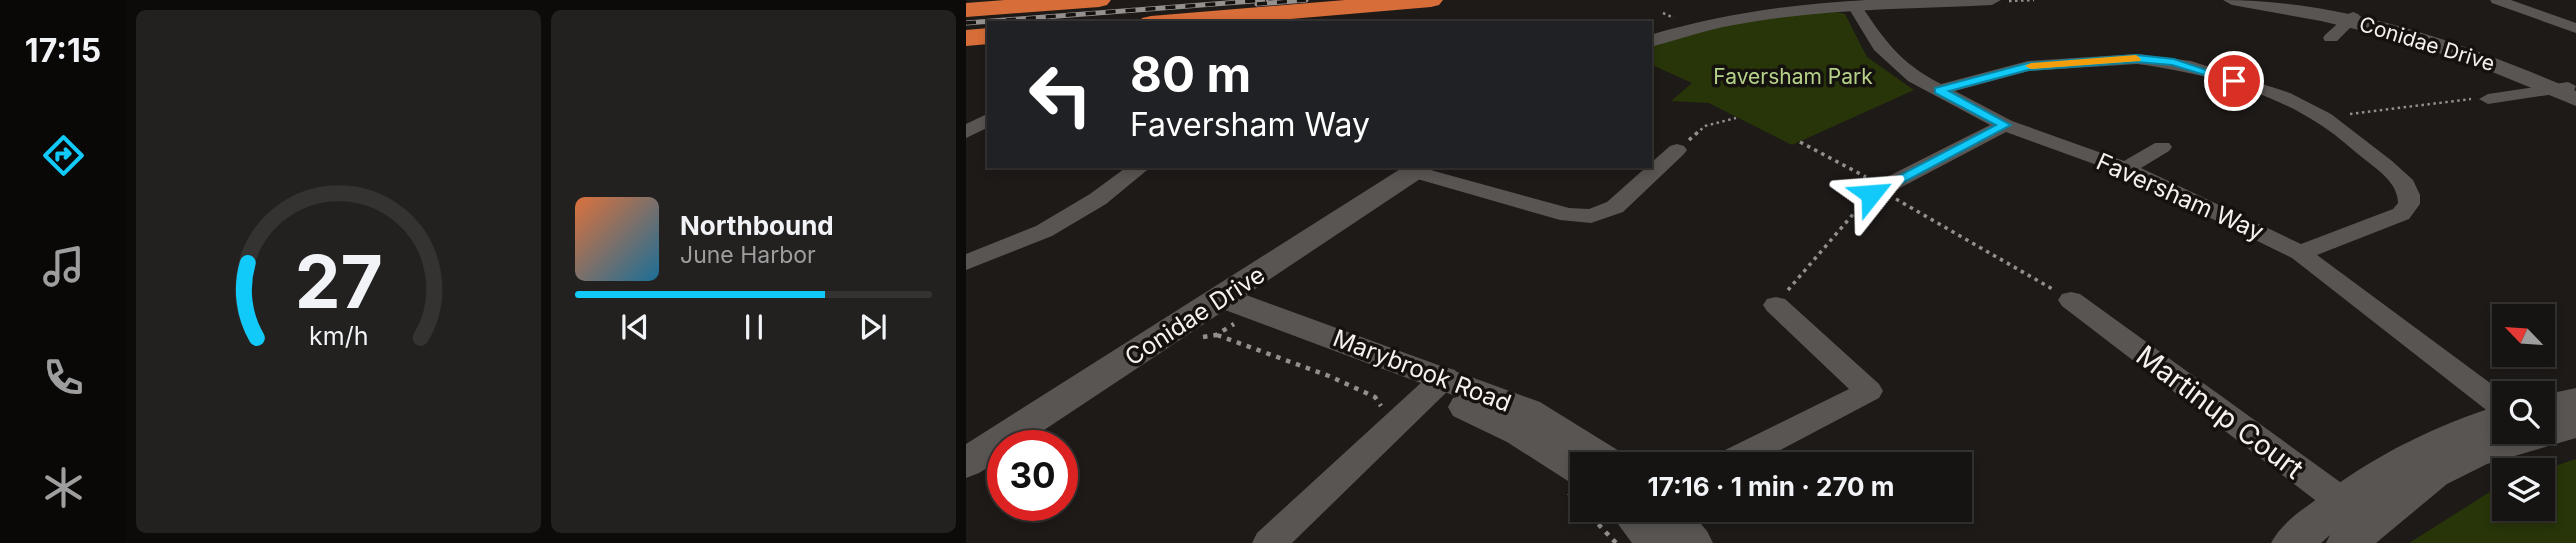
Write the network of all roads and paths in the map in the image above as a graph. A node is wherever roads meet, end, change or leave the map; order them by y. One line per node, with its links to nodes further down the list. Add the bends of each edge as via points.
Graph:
1 (1099, 0): 9 (highway)
2 (1431, 0): 11 (highway)
3 (1924, 0): 8 (street)
4 (1992, 0): 8 (street)
5 (2232, 0): 7 (street, Conidae Drive)
6 (2497, 0): 12 (street)
7 (2259, 1): 10 (street, Conidae Drive)
8 (1853, 5): 13 (street, via 1752,12); 17 (street, via 1727,20); 18 (street, Faversham Way, via 1880,47 1914,77)
9 (966, 10)
10 (2350, 19): 16 (street); 19 (street, Conidae Drive, via 2486,60)
11 (1175, 21)
12 (2576, 28)
13 (1652, 34)
14 (987, 36): 15 (highway)
15 (966, 38)
16 (2331, 38)
17 (1652, 40)
18 (1939, 90): 22 (street, via 2028,66 2155,60 2284,97); 24 (street, Faversham Way)
19 (2568, 92): 20 (street)
20 (2488, 99): 22 (path, via 2453,99)
21 (1736, 118): 28 (path, via 1705,126)
22 (2324, 118): 33 (street, via 2385,164 2405,185 2409,204 2401,214)
23 (987, 121): 25 (street)
24 (2005, 125): 30 (street, Faversham Way); 32 (street)
25 (966, 132)
26 (1800, 142): 32 (path)
27 (2162, 147): 30 (street)
28 (1677, 150): 31 (street, via 1615,207 1591,216 1568,215)
29 (1139, 168): 34 (street, via 1044,231)
30 (2126, 169): 33 (street, Faversham Way)
31 (1426, 170): 37 (street, Conidae Drive)
32 (1878, 190): 35 (path); 36 (path)
33 (2300, 253): 39 (street, Faversham Way)
34 (966, 263)
35 (2071, 300): 53 (street, Martinup Court)
36 (1776, 305): 48 (street, via 1869,391)
37 (1222, 306): 38 (street, Marybrook Road); 45 (street, Conidae Drive); 49 (street, Conidae Drive)
38 (1436, 384): 47 (street, Marybrook Road, via 1527,411); 50 (street, Marybrook Road); 56 (street)
39 (2492, 399)
40 (2576, 401): 41 (street)
41 (2555, 411)
42 (2555, 424): 43 (street)
43 (2576, 425)
44 (2492, 429): 53 (street, via 2451,435)
45 (1043, 430)
46 (2492, 444): 55 (street, via 2433,473)
47 (1591, 452)
48 (1750, 452)
49 (966, 463)
50 (1570, 463)
51 (987, 468): 52 (street)
52 (966, 481)
53 (2340, 501): 55 (street, Martinup Court); 58 (street)
54 (1640, 522): 57 (street)
55 (2359, 532)
56 (1269, 543)
57 (1692, 543)
58 (2292, 543)

